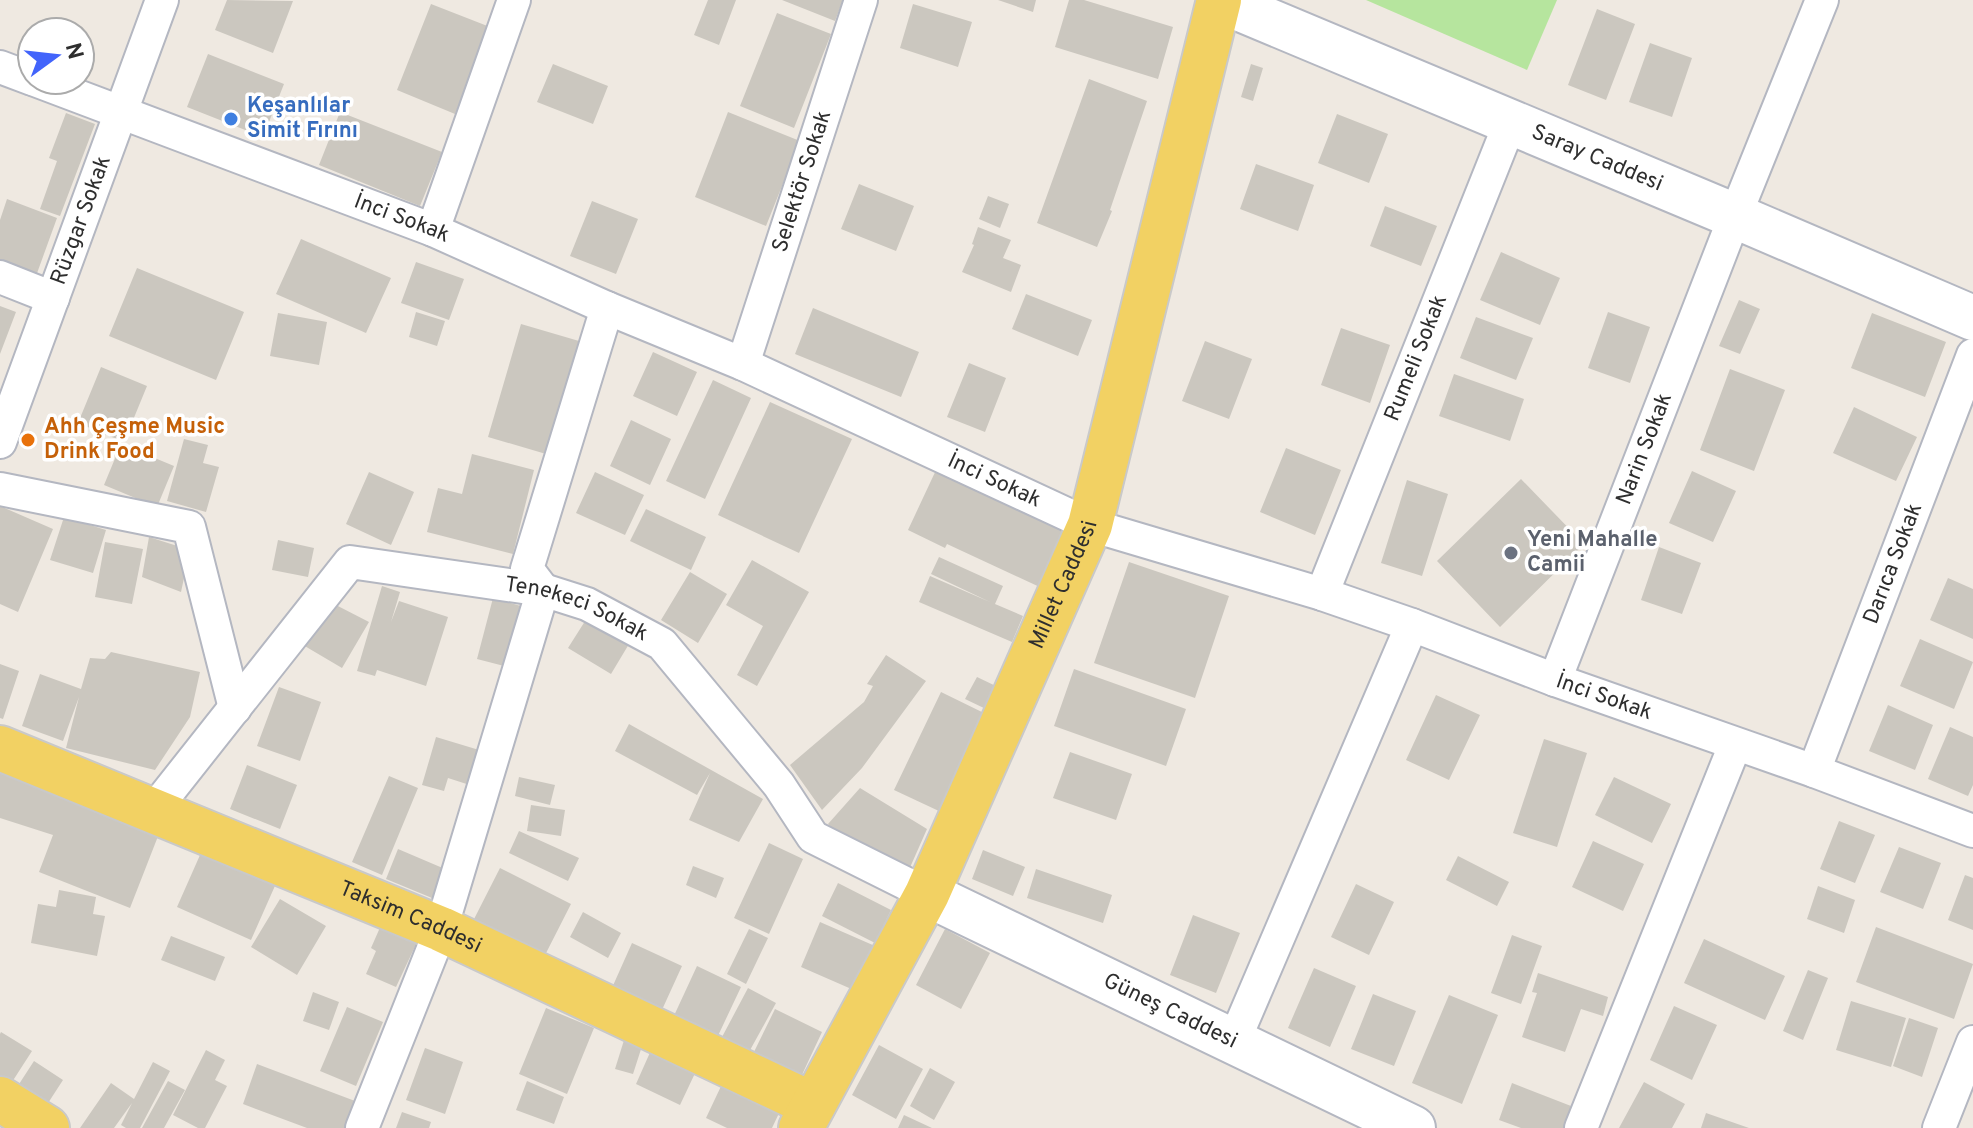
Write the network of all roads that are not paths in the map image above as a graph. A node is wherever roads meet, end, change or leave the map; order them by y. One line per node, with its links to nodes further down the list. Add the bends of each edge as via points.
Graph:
1 (162, 0): 7 (street, Rüzgar Sokak)
2 (514, 0): 10 (street)
3 (861, 0): 16 (street, Selektör Sokak)
4 (1218, 0): 8 (street, Saray Caddesi); 19 (main road, Millet Caddesi)
5 (1822, 0): 9 (street)
6 (76, 96): 7 (street, İnci Sokak)
7 (122, 113): 10 (street, İnci Sokak); 12 (street, Rüzgar Sokak)
8 (1510, 123): 9 (street, Saray Caddesi); 21 (street, Rumeli Sokak)
9 (1735, 216): 14 (street, Saray Caddesi); 23 (street, Narin Sokak)
10 (433, 230): 13 (street, İnci Sokak)
11 (0, 277): 12 (street)
12 (53, 298): 17 (street, Rüzgar Sokak)
13 (607, 308): 16 (street, İnci Sokak); 20 (street, via 527,569)
14 (1973, 318)
15 (1973, 355): 27 (street, Darıca Sokak)
16 (743, 364): 19 (street, İnci Sokak)
17 (0, 442)
18 (0, 489): 24 (street, via 189,527)
19 (1090, 525): 21 (street, İnci Sokak); 30 (main road, Millet Caddesi)
20 (543, 590): 24 (street, Tenekeci Sokak, via 350,562); 30 (street, Tenekeci Sokak, via 587,604 662,644 779,785 813,837); 31 (street)
21 (1322, 594): 22 (street, İnci Sokak)
22 (1412, 625): 23 (street, İnci Sokak); 32 (street)
23 (1555, 680): 25 (street, İnci Sokak)
24 (235, 708): 28 (street, Tenekeci Sokak)
25 (1735, 745): 27 (street, İnci Sokak); 39 (street)
26 (0, 748): 28 (main road, Taksim Caddesi)
27 (1814, 771): 29 (street, İnci Sokak)
28 (153, 811): 31 (main road, Taksim Caddesi)
29 (1973, 831)
30 (927, 894): 32 (street, Güneş Caddesi); 35 (main road, Millet Caddesi)
31 (441, 929): 35 (main road, Taksim Caddesi); 37 (street)
32 (1234, 1041): 38 (street, Güneş Caddesi)
33 (1973, 1042): 40 (street)
34 (0, 1099): 36 (main road)
35 (807, 1117)
36 (47, 1128)
37 (362, 1128)
38 (1413, 1128)
39 (1581, 1128)
40 (1939, 1128)

